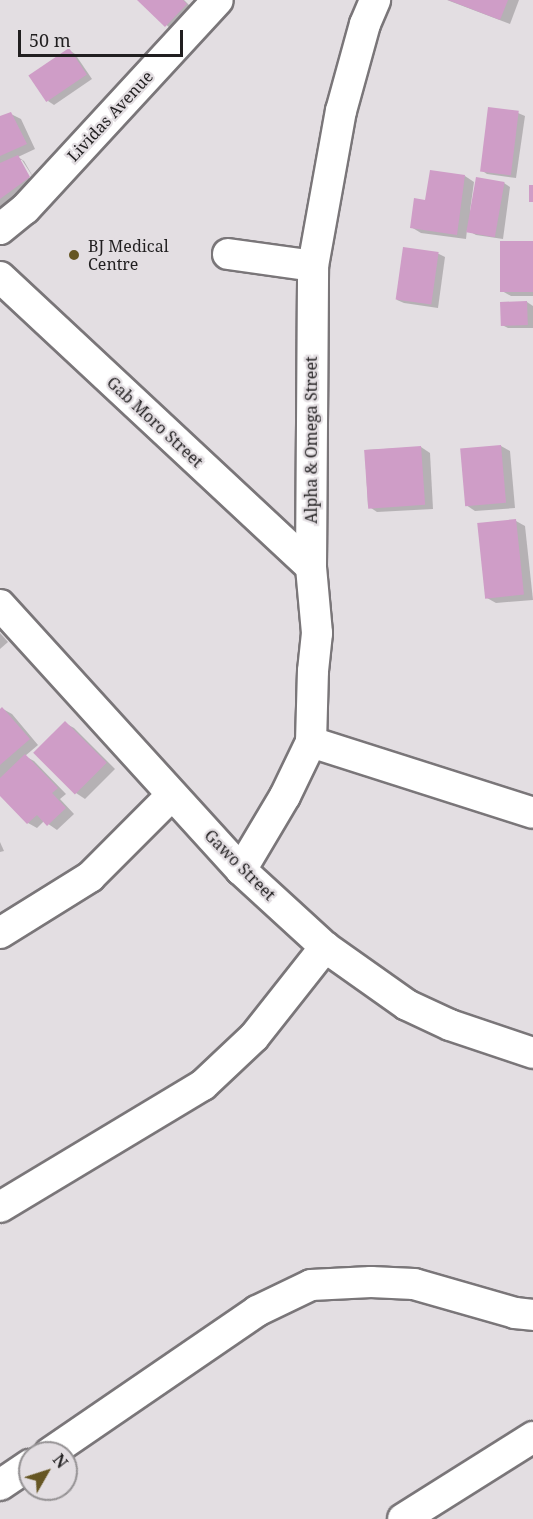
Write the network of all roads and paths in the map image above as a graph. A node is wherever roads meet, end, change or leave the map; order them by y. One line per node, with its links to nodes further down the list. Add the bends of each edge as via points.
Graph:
1 (218, 0): 3 (street, Lividas Avenue, via 25,209)
2 (375, 0): 5 (street, Alpha & Omega Street, via 341,111)
3 (0, 229)
4 (228, 254): 5 (street)
5 (313, 266): 7 (street, Alpha & Omega Street)
6 (0, 278): 7 (street, Gab Moro Street)
7 (311, 567): 9 (street, Alpha & Omega Street, via 317,633)
8 (0, 605): 10 (street, Gawo Street)
9 (311, 742): 11 (street); 12 (street, Alpha & Omega Street, via 285,796)
10 (172, 795): 12 (street, Gawo Street); 13 (street, via 90,878)
11 (533, 813)
12 (241, 870): 14 (street, Gawo Street)
13 (0, 933)
14 (325, 947): 15 (street, Gawo Street, via 407,1005); 16 (street, via 254,1036 203,1086)
15 (533, 1053)
16 (0, 1207)
17 (533, 1315): 19 (street, via 414,1284 311,1285 257,1311)
18 (533, 1437): 22 (street)
19 (67, 1441)
20 (18, 1474): 21 (street)
21 (0, 1485)
22 (403, 1519)

